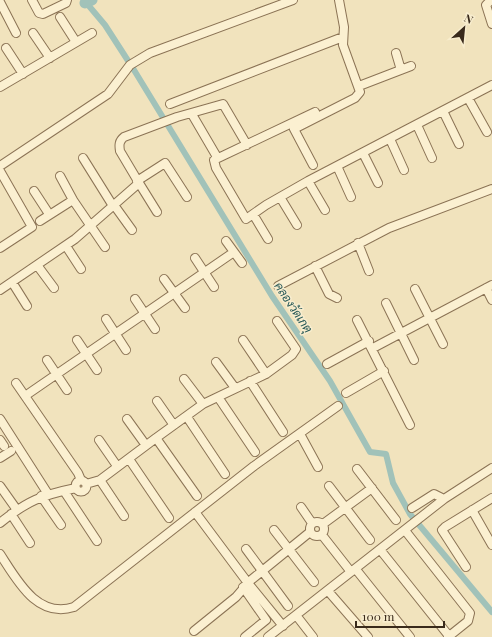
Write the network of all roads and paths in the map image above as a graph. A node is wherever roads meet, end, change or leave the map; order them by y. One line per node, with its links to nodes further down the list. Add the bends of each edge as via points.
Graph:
1 (32, 0): 2 (street, via 39,13 43,14)
2 (67, 0)
3 (292, 0): 7 (street)
4 (339, 0): 13 (street)
5 (491, 0): 9 (street, via 486,5)
6 (0, 2): 10 (street)
7 (276, 3): 39 (street, via 136,60 125,70 108,94)
8 (60, 17): 14 (street)
9 (492, 24)
10 (16, 33)
11 (33, 33): 17 (street)
12 (92, 33): 14 (street)
13 (343, 37): 22 (street, via 343,46); 25 (street)
14 (76, 42): 17 (street)
15 (6, 48): 20 (street)
16 (396, 53): 19 (street)
17 (50, 58): 20 (street)
18 (411, 66): 19 (street)
19 (401, 70): 22 (street)
20 (23, 74): 23 (street)
21 (492, 85): 24 (street)
22 (359, 86): 38 (street, via 360,92 355,98 294,128)
23 (0, 87)
24 (468, 98): 26 (street); 30 (street)
25 (170, 104)
26 (443, 111): 29 (street); 32 (street)
27 (315, 112): 33 (street)
28 (193, 116): 35 (street)
29 (417, 125): 31 (street); 37 (street)
30 (487, 132)
31 (390, 139): 34 (street); 41 (street)
32 (458, 144)
33 (247, 145): 35 (street); 44 (street, via 223,104 159,123 121,140 120,151)
34 (363, 153): 40 (street); 46 (street)
35 (218, 157): 57 (street, via 213,163 246,219)
36 (84, 158): 53 (street)
37 (432, 158)
38 (313, 165)
39 (0, 166)
40 (337, 166): 45 (street); 49 (street)
41 (404, 170)
42 (0, 171): 67 (street, via 32,227)
43 (60, 176): 52 (street)
44 (138, 182): 50 (street, via 166,164); 53 (street); 55 (street)
45 (308, 182): 51 (street); 54 (street)
46 (378, 183)
47 (492, 189): 64 (street, via 389,228)
48 (34, 191): 56 (street)
49 (351, 196)
50 (186, 197)
51 (280, 197): 57 (street); 59 (street)
52 (73, 200): 56 (street); 60 (street)
53 (113, 205): 60 (street); 61 (street)
54 (325, 210)
55 (158, 212)
56 (49, 214): 58 (street)
57 (254, 214): 62 (street)
58 (40, 221)
59 (297, 225)
60 (90, 226): 65 (street); 66 (street)
61 (132, 230)
62 (268, 239)
63 (226, 241): 68 (street)
64 (358, 243): 72 (street); 74 (street)
65 (66, 246): 71 (street); 73 (street)
66 (105, 247)
67 (0, 248)
68 (234, 252): 70 (street); 75 (street)
69 (195, 258): 75 (street)
70 (242, 263)
71 (37, 265): 77 (street); 81 (street)
72 (314, 266): 78 (street); 85 (street, via 329,294)
73 (81, 269)
74 (369, 271)
75 (204, 272): 79 (street); 84 (street)
76 (164, 279): 84 (street)
77 (12, 282): 83 (street); 89 (street)
78 (278, 286)
79 (214, 287)
80 (489, 287): 87 (street); 92 (street)
81 (54, 288)
82 (415, 289): 92 (street)
83 (0, 290)
84 (174, 294): 90 (street); 91 (street)
85 (337, 298)
86 (135, 299): 91 (street)
87 (492, 300)
88 (386, 303): 97 (street)
89 (27, 306)
90 (186, 308)
91 (145, 314): 96 (street); 98 (street)
92 (429, 318): 97 (street); 101 (street)
93 (106, 319): 98 (street)
94 (357, 320): 102 (street)
95 (277, 321): 112 (street, via 296,349 292,355)
96 (156, 329)
97 (401, 332): 102 (street); 106 (street)
98 (115, 334): 103 (street); 104 (street)
99 (77, 340): 104 (street)
100 (243, 340): 112 (street)
101 (443, 344)
102 (371, 345): 108 (street); 110 (street)
103 (126, 350)
104 (86, 354): 109 (street); 111 (street)
105 (47, 360): 111 (street)
106 (414, 360)
107 (216, 362): 116 (street)
108 (327, 364)
109 (97, 370)
110 (384, 371): 118 (street); 128 (street)
111 (57, 374): 117 (street); 119 (street)
112 (266, 374): 114 (street)
113 (184, 379): 122 (street)
114 (250, 381): 116 (street); 129 (street)
115 (16, 383): 119 (street)
116 (235, 388): 120 (street)
117 (68, 390)
118 (346, 392)
119 (25, 396): 144 (street)
120 (218, 397): 122 (street); 135 (street)
121 (157, 401): 127 (street)
122 (203, 404): 124 (street)
123 (338, 406): 130 (street)
124 (187, 417): 127 (street); 142 (street)
125 (127, 418): 133 (street)
126 (0, 419): 149 (street)
127 (173, 424): 131 (street)
128 (410, 425)
129 (284, 432)
130 (300, 434): 139 (street); 158 (street)
131 (156, 438): 133 (street); 150 (street)
132 (99, 440): 138 (street)
133 (145, 444): 137 (street)
134 (5, 446): 136 (street)
135 (254, 452)
136 (0, 458)
137 (129, 459): 138 (street); 160 (street)
138 (117, 466): 143 (street)
139 (318, 467)
140 (492, 468): 151 (street)
141 (357, 469): 147 (street)
142 (225, 474)
143 (100, 480): 144 (street); 159 (street)
144 (83, 482): 148 (street, via 83,491 76,488)
145 (0, 486): 157 (street)
146 (329, 486): 154 (street)
147 (372, 488): 154 (street); 161 (street)
148 (64, 490): 149 (street); 171 (street)
149 (45, 495): 157 (street); 165 (street)
150 (197, 496)
151 (444, 498): 155 (street, via 434,494); 167 (street)
152 (492, 498): 156 (street)
153 (301, 507): 163 (street)
154 (346, 507): 164 (street); 170 (street)
155 (412, 508)
156 (472, 510): 173 (street); 178 (street, via 442,530)
157 (14, 512): 162 (street); 172 (street)
158 (196, 512): 177 (street, via 74,607 66,610 54,610 35,599 20,584); 182 (street)
159 (124, 516)
160 (169, 518)
161 (396, 520)
162 (0, 523)
163 (312, 523): 164 (street, via 318,521); 168 (street)
164 (323, 524): 169 (street)
165 (61, 525)
166 (274, 530): 175 (street)
167 (407, 530): 180 (street); 188 (street, via 470,613 468,621)
168 (310, 532): 169 (street, via 313,535); 175 (street)
169 (322, 535): 180 (street)
170 (370, 540)
171 (97, 541)
172 (30, 544)
173 (492, 545)
174 (246, 549): 179 (street)
175 (289, 549): 179 (street); 181 (street)
176 (382, 552): 188 (street)
177 (0, 554)
178 (466, 567)
179 (262, 571): 182 (street); 184 (street)
180 (355, 572): 183 (street); 193 (street)
181 (314, 582)
182 (248, 583): 186 (street); 187 (street, via 236,597); 189 (street, via 266,620)
183 (330, 589): 186 (street); 192 (street, via 340,598 339,602)
184 (288, 606)
185 (299, 619): 191 (street)
186 (283, 626): 190 (street)
187 (194, 631)
188 (448, 636)
189 (246, 637)
190 (268, 637)
191 (313, 637)
192 (368, 637)
193 (410, 637)

